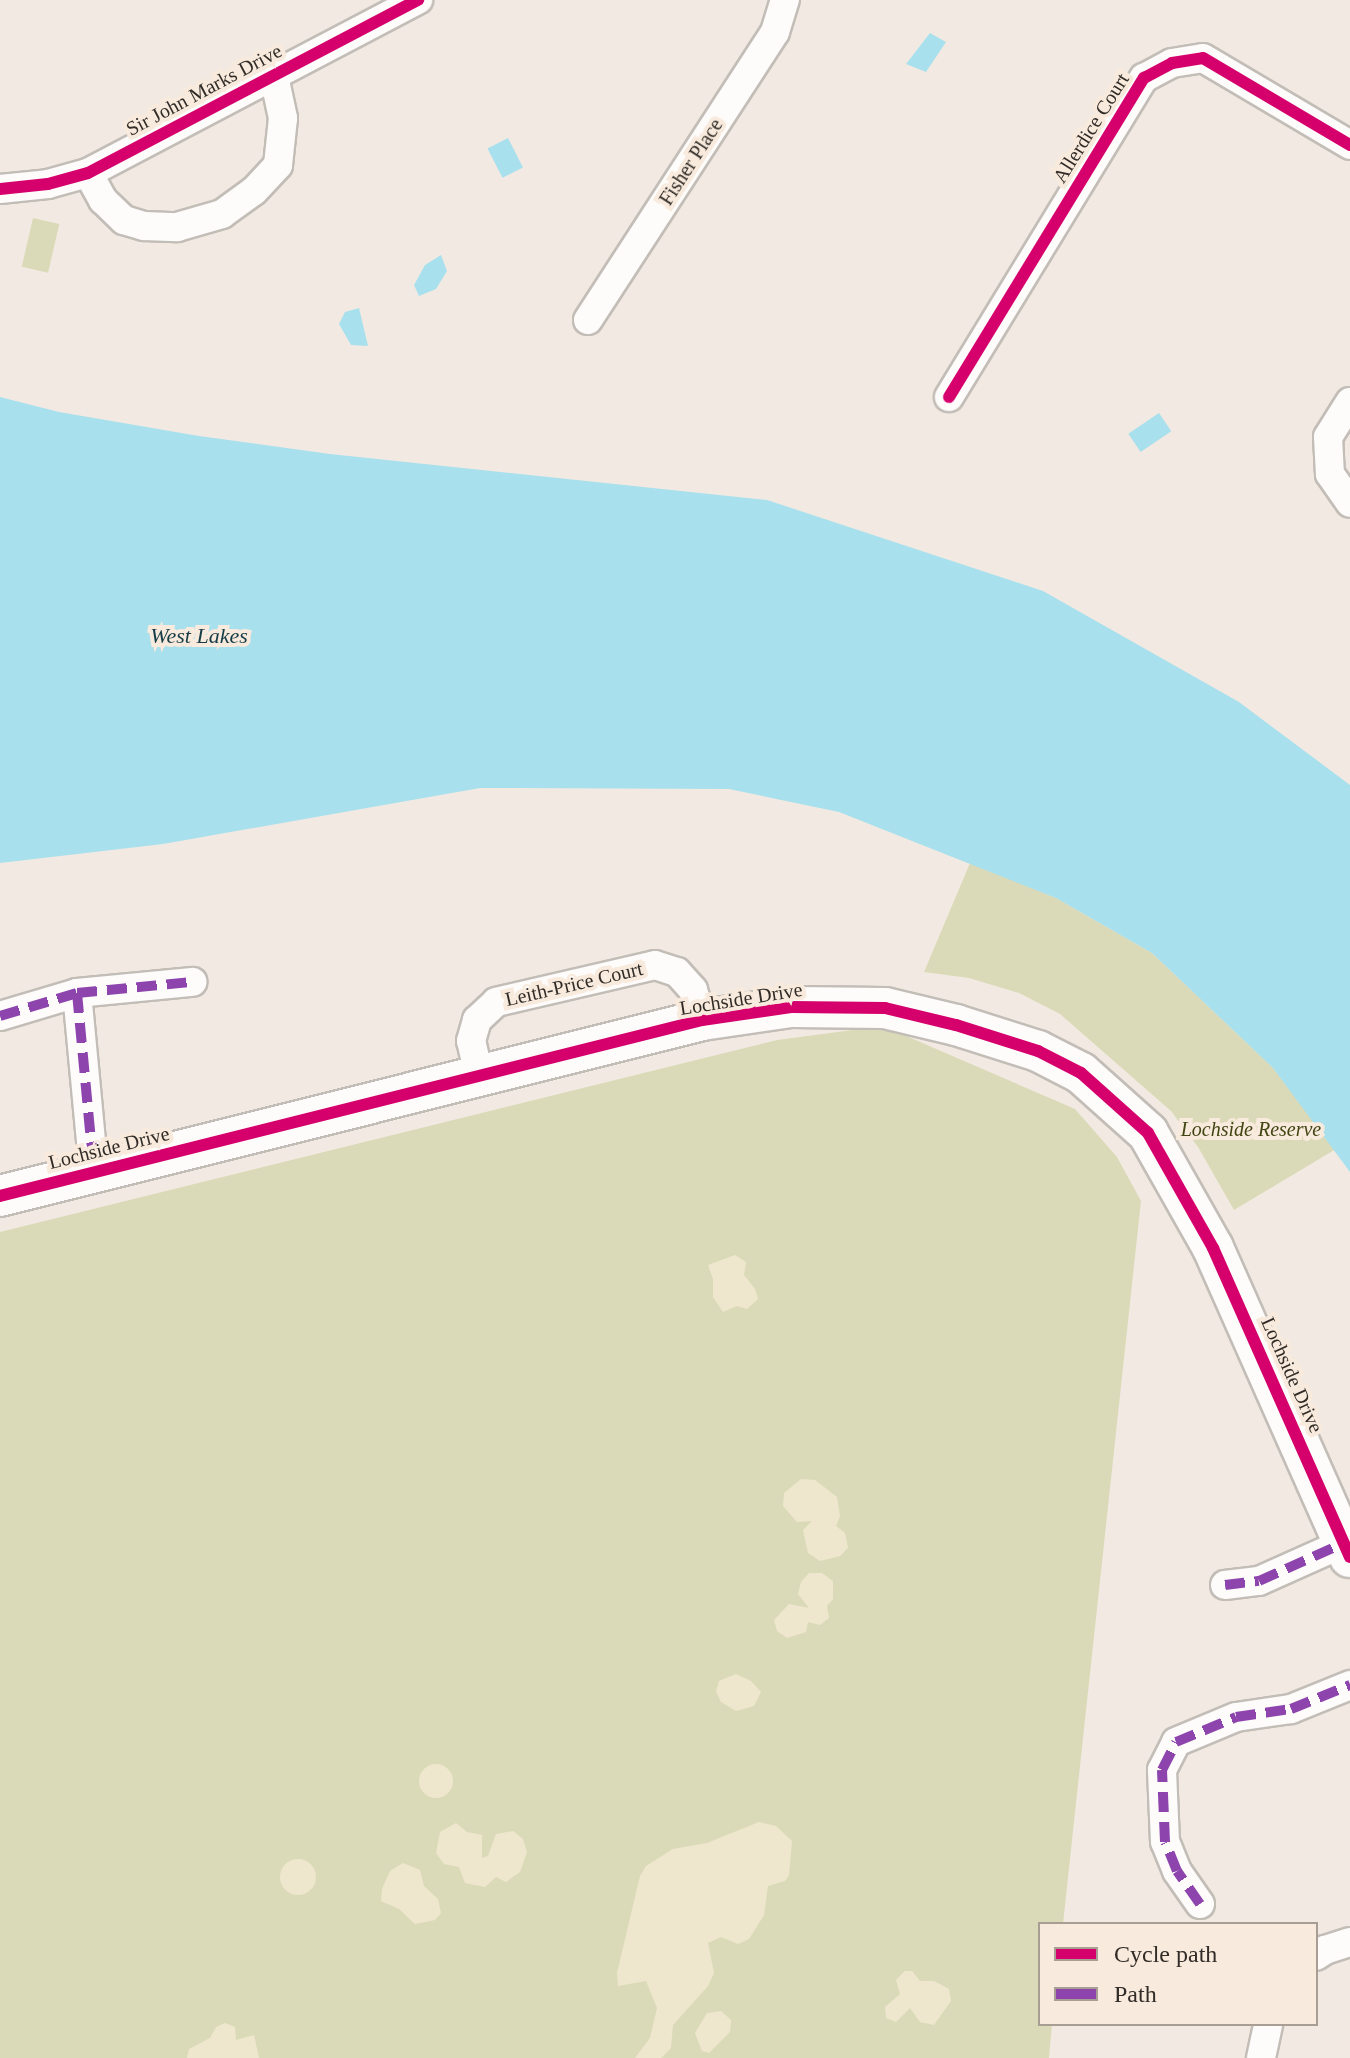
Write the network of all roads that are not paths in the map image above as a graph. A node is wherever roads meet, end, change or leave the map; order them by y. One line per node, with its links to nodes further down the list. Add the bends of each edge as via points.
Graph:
1 (418, 0): 3 (street, Sir John Marks Drive)
2 (785, 0): 7 (street, Fisher Place, via 775,32)
3 (274, 76): 5 (street, Sir John Marks Drive); 5 (street, Sir John Marks Drive, via 283,118 278,165 222,214 177,227 124,220 103,200)
4 (1350, 145): 8 (street, Allerdice Court, via 1203,58 1172,63 1144,78)
5 (88, 173): 6 (street, Sir John Marks Drive)
6 (0, 189)
7 (588, 320)
8 (949, 397)
9 (1350, 402): 10 (street, via 1328,437 1330,474)
10 (1350, 503)
11 (192, 982): 12 (street)
12 (77, 993): 13 (street); 16 (street, via 91,1142)
13 (0, 1016)
14 (702, 1020): 15 (street, Lochside Drive); 15 (street, Leith-Price Court, via 693,990 677,972 655,965 496,1002 477,1020 471,1041); 18 (street, Lochside Drive, via 791,1007 885,1008 1024,1047 1081,1073 1148,1133 1213,1248)
15 (479, 1075): 16 (street, Lochside Drive)
16 (99, 1171): 17 (street, Lochside Drive)
17 (0, 1196)
18 (1347, 1550): 19 (street, Lochside Drive, via 1259,1581)
19 (1225, 1585)
20 (1350, 1685): 21 (street, via 1291,1709 1236,1717 1176,1742 1162,1770 1165,1842)
21 (1200, 1904)
22 (1350, 1942): 23 (street)
23 (1318, 1955)
24 (1268, 2026): 25 (street)
25 (1261, 2058)

